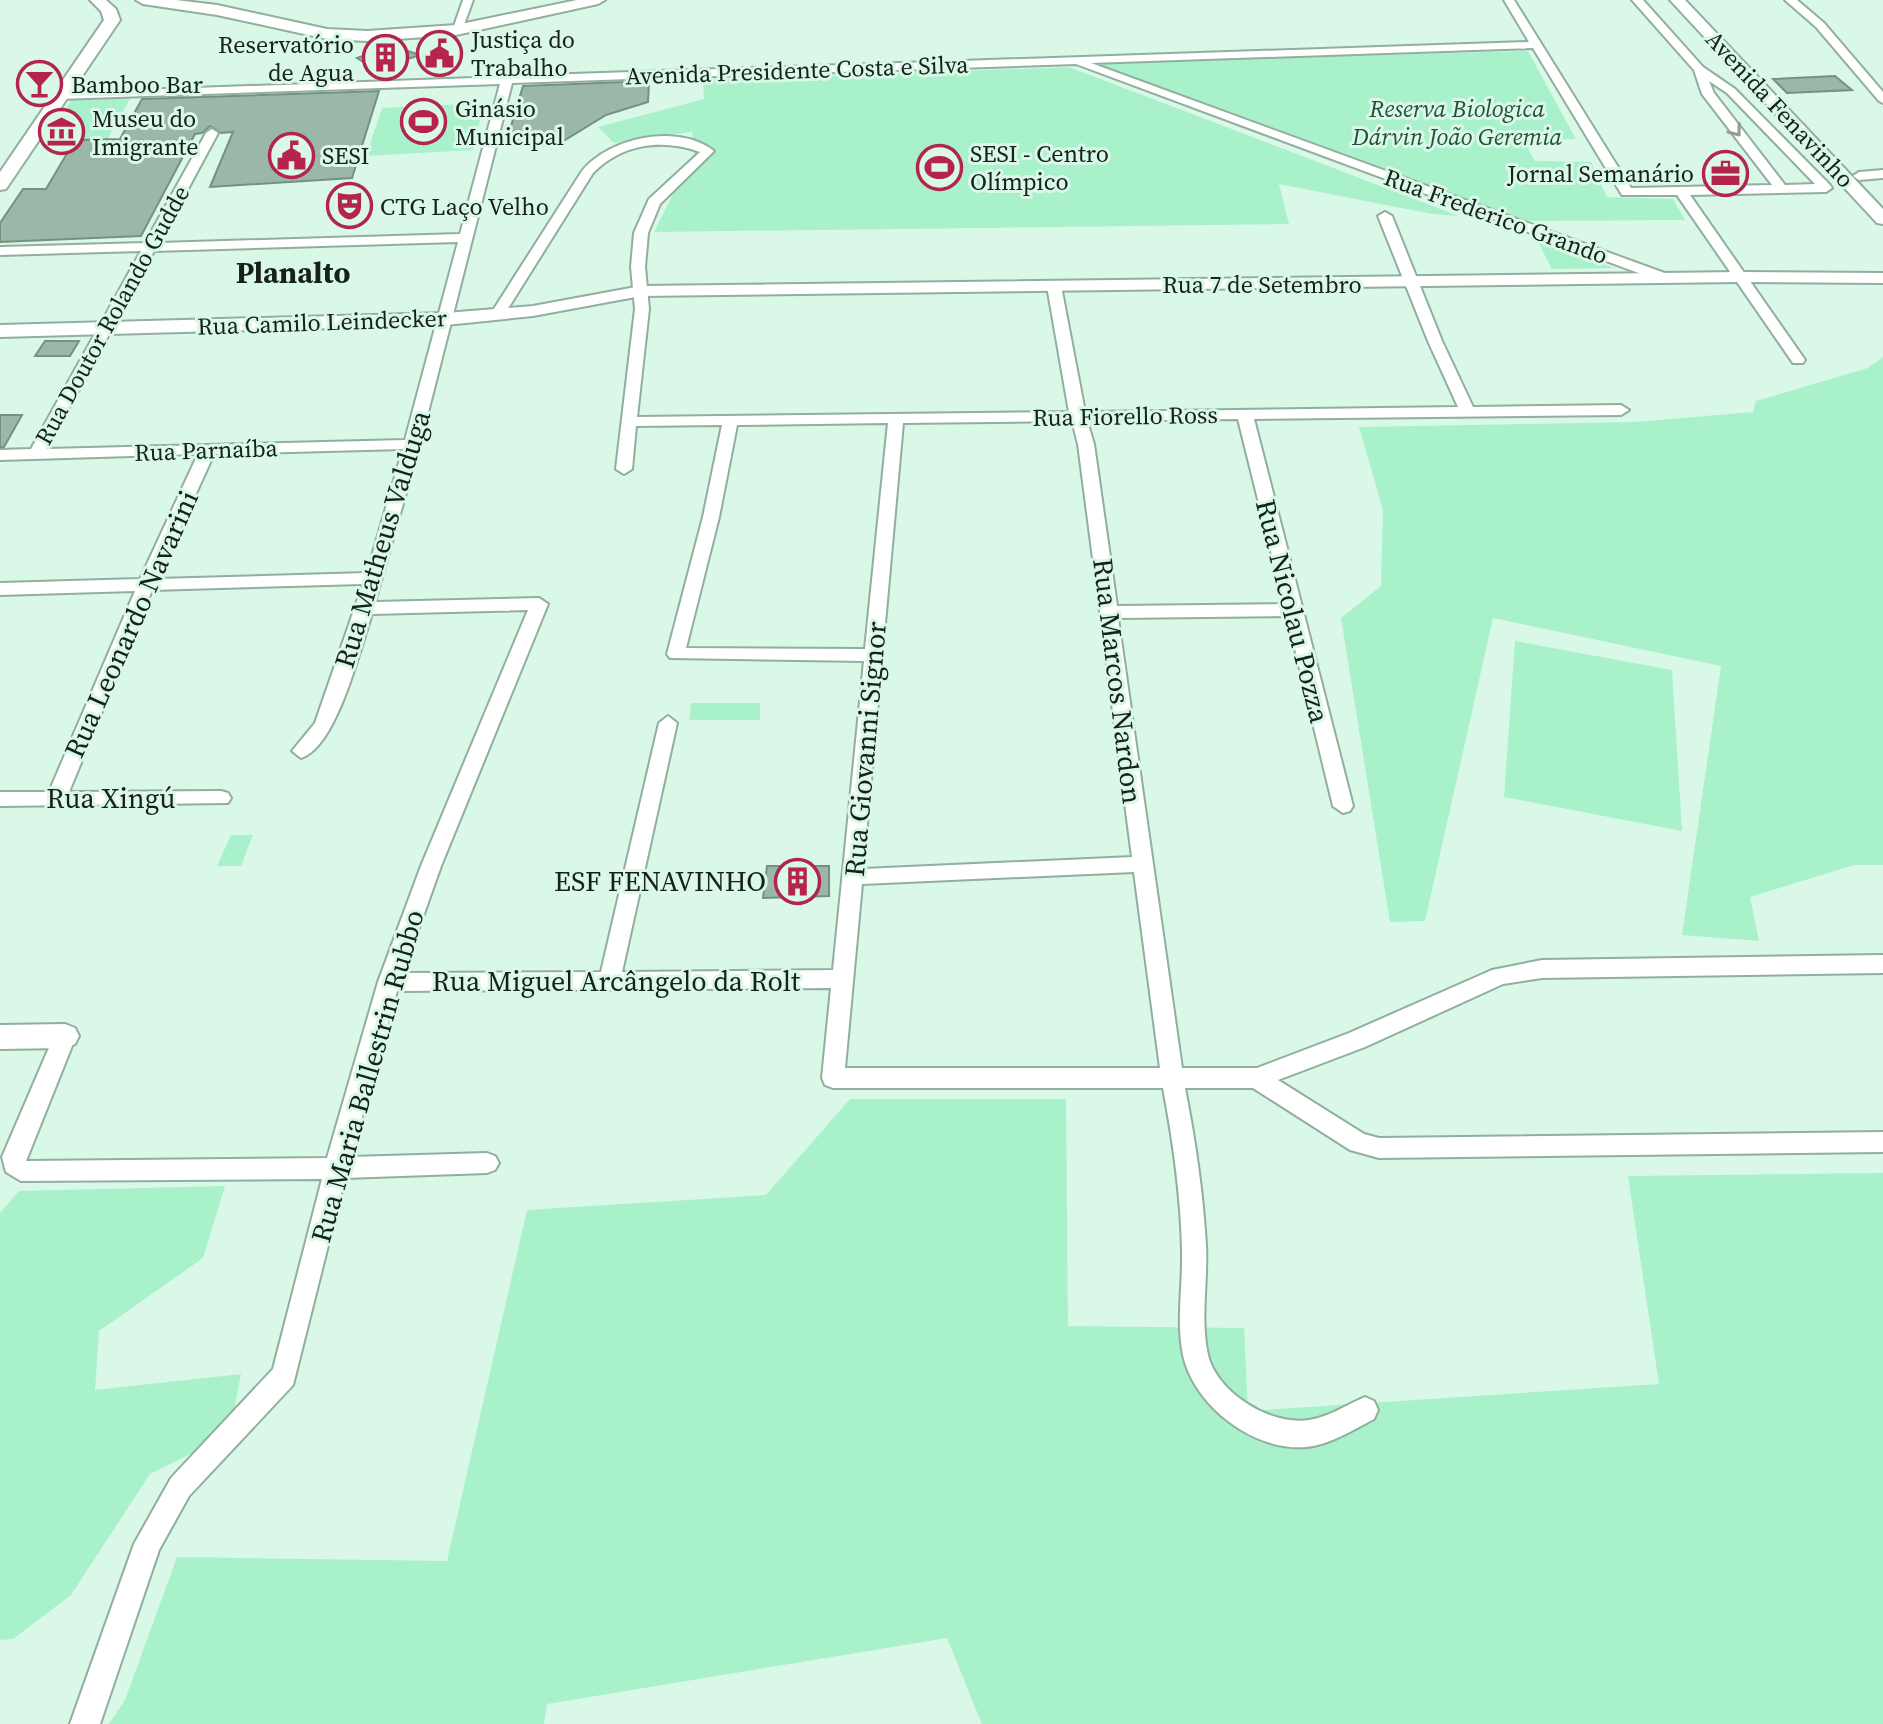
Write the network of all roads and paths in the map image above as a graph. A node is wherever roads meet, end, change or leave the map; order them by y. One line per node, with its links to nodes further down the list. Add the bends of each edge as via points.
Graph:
1 (143, 0): 11 (main road, via 327,34)
2 (468, 0): 11 (street)
3 (598, 0): 11 (main road)
4 (1509, 0): 13 (street)
5 (1637, 0): 18 (street)
6 (1677, 0): 12 (street, Avenida Fenavinho)
7 (1691, 0): 12 (street, Avenida Fenavinho)
8 (1790, 0): 10 (street)
9 (108, 2): 20 (main road, via 112,20)
10 (1808, 18): 21 (street, via 1820,25); 22 (street, via 1808,25)
11 (456, 30)
12 (1715, 32): 28 (street, Avenida Fenavinho)
13 (1532, 41): 14 (street, Avenida Presidente Costa e Silva); 27 (street, via 1627,192)
14 (1261, 50): 15 (street, Avenida Presidente Costa e Silva); 16 (street, Avenida Presidente Costa e Silva)
15 (1057, 53): 16 (street, Rua Frederico Grando); 17 (street, Avenida Presidente Costa e Silva)
16 (1070, 60): 17 (street, Avenida Presidente Costa e Silva); 35 (street, Rua Frederico Grando)
17 (722, 68): 19 (street, Avenida Presidente Costa e Silva)
18 (1699, 69): 26 (street, one-way to 26, via 1708,94); 26 (street, via 1731,91 1826,188)
19 (508, 76): 20 (street, Avenida Presidente Costa e Silva); 31 (street, Rua Matheus Valduga)
20 (62, 91): 25 (main road)
21 (1883, 99)
22 (1882, 113)
23 (212, 133): 32 (street, Rua Doutor Rolando Gudde)
24 (1883, 174): 28 (street)
25 (0, 185)
26 (1781, 189): 27 (street)
27 (1681, 191): 34 (street)
28 (1869, 191): 30 (street, Avenida Fenavinho)
29 (1385, 216): 37 (street)
30 (1883, 219)
31 (466, 238): 32 (street); 41 (street, Rua Matheus Valduga)
32 (147, 248): 33 (street); 42 (street, Rua Doutor Rolando Gudde)
33 (0, 251)
34 (1739, 277): 35 (street, Rua 7 de Setembro); 36 (street, Rua 7 de Setembro); 44 (street)
35 (1665, 278): 37 (street, Rua 7 de Setembro)
36 (1883, 278)
37 (1411, 283): 38 (street, Rua 7 de Setembro); 46 (street)
38 (1054, 286): 39 (street, Rua 7 de Setembro); 48 (street, Rua Marcos Nardon)
39 (641, 291): 40 (street, Rua Camilo Leindecker); 40 (street, via 639,252 647,216 664,189 708,151 676,141 605,154 588,171); 50 (street)
40 (497, 315): 41 (street, Rua Camilo Leindecker)
41 (446, 319): 42 (street, Rua Camilo Leindecker); 52 (street, Rua Matheus Valduga)
42 (104, 329): 43 (street, Rua Camilo Leindecker); 55 (street, Rua Doutor Rolando Gudde)
43 (0, 331)
44 (1798, 360)
45 (1621, 410): 46 (street, Rua Fiorello Ross)
46 (1468, 412): 47 (street, Rua Fiorello Ross)
47 (1245, 415): 48 (street, Rua Fiorello Ross); 61 (street, Rua Nicolau Pozza)
48 (1079, 416): 49 (street, Rua Fiorello Ross); 62 (street, Rua Marcos Nardon)
49 (896, 420): 51 (street, Rua Fiorello Ross); 63 (street, Rua Giovanni Signor)
50 (630, 422): 51 (street, Rua Fiorello Ross); 56 (street)
51 (730, 422): 63 (street, via 676,654)
52 (412, 444): 53 (street, Rua Parnaíba); 57 (street, Rua Matheus Valduga)
53 (208, 450): 55 (street, Rua Parnaíba); 58 (street, Rua Leonardo Navarini)
54 (0, 455): 55 (street, Rua Parnaíba)
55 (36, 455)
56 (624, 469)
57 (374, 578): 58 (street); 60 (street, Rua Matheus Valduga)
58 (145, 586): 59 (street); 68 (street, Rua Leonardo Navarini)
59 (0, 589)
60 (365, 608): 65 (street, Rua Matheus Valduga, via 324,724); 74 (street, Rua Maria Ballestrin Rubbo, via 539,604)
61 (1293, 610): 62 (street); 69 (street, Rua Nicolau Pozza)
62 (1109, 612): 70 (street, Rua Marcos Nardon)
63 (872, 655): 71 (street, Rua Giovanni Signor)
64 (668, 723): 75 (street)
65 (301, 751)
66 (221, 798): 68 (street, Rua Xingú)
67 (0, 799): 68 (street, Rua Xingú)
68 (56, 799)
69 (1343, 806)
70 (1142, 864): 71 (street); 78 (street, Rua Marcos Nardon)
71 (854, 877): 73 (street, Rua Giovanni Signor)
72 (1883, 964): 79 (street, via 1542,969 1500,976)
73 (844, 979): 75 (street, Rua Miguel Arcângelo da Rolt); 78 (street, Rua Giovanni Signor, via 833,1078)
74 (389, 982): 75 (street, Rua Miguel Arcângelo da Rolt); 82 (street, Rua Maria Ballestrin Rubbo)
75 (609, 982)
76 (65, 1036): 77 (street); 82 (street, via 14,1157 21,1171)
77 (0, 1037)
78 (1172, 1078): 79 (street); 83 (street, Rua Marcos Nardon, via 1190,1186 1198,1366 1231,1408 1283,1433 1321,1431)
79 (1257, 1078): 80 (street, via 1358,1143 1379,1148)
80 (1883, 1142)
81 (487, 1163): 82 (street)
82 (336, 1168): 84 (street, Rua Maria Ballestrin Rubbo, via 284,1376 180,1487 148,1544)
83 (1365, 1410)
84 (85, 1724)

